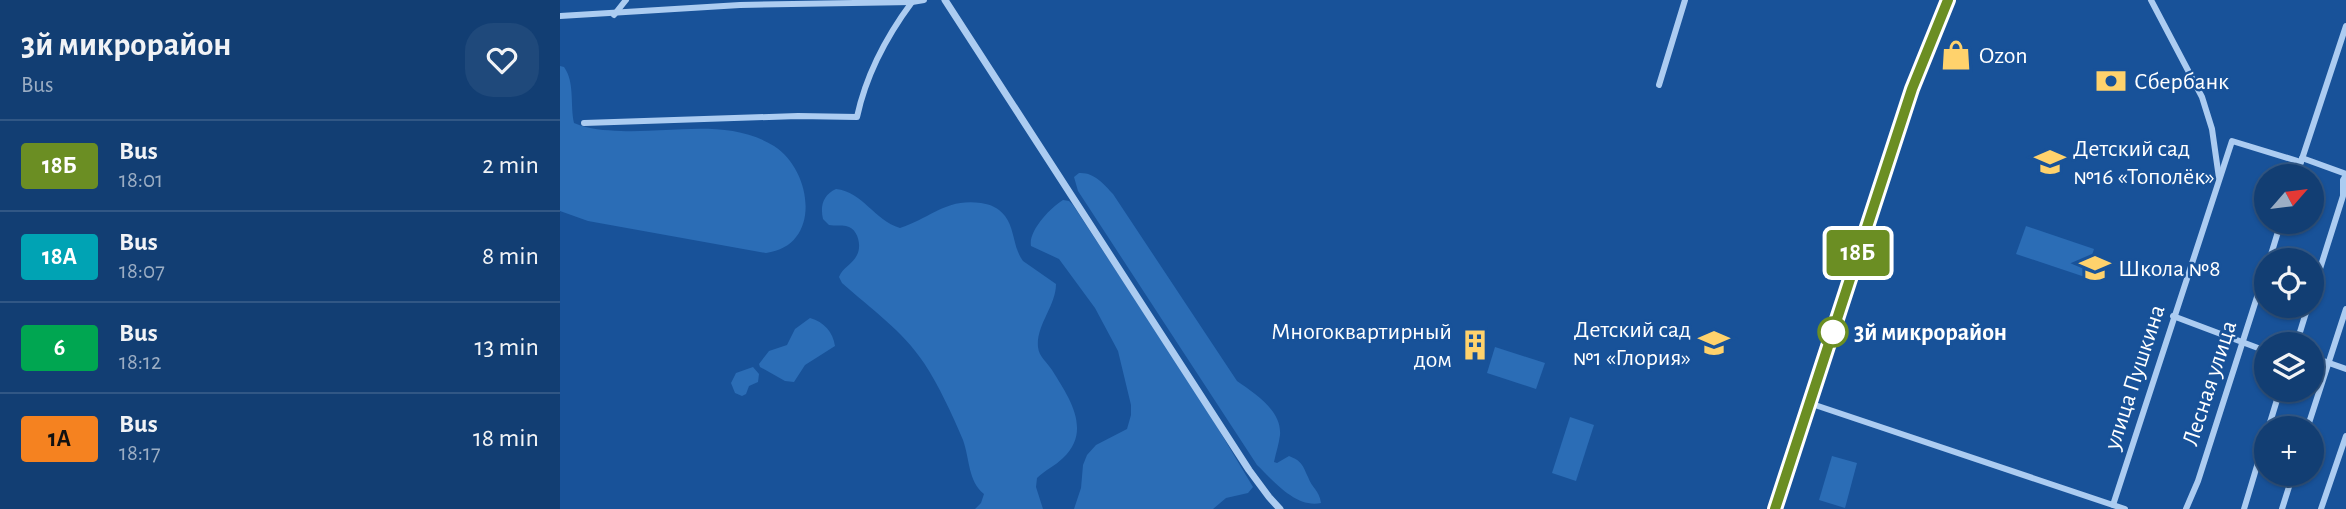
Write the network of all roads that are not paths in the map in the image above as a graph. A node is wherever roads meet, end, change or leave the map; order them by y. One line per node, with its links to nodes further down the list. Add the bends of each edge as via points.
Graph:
1 (626, 0): 9 (street)
2 (924, 0): 7 (street)
3 (945, 0): 34 (street, via 1250,470)
4 (1685, 0): 12 (street)
5 (1948, 0): 28 (highway, via 1912,89)
6 (2151, 0): 17 (street, via 2202,97)
7 (912, 2): 8 (street); 13 (street, via 881,50 857,117)
8 (741, 3): 9 (street)
9 (614, 15): 10 (street)
10 (560, 16)
11 (2346, 26): 14 (street)
12 (1659, 85)
13 (584, 123)
14 (2301, 160): 15 (street); 16 (street); 17 (street, улица Пушкина, via 2232,141)
15 (2300, 164)
16 (2346, 174): 18 (street)
17 (2219, 180): 22 (street, улица Пушкина)
18 (2345, 189): 19 (street)
19 (2324, 256)
20 (2254, 308): 23 (street, Лесная улица)
21 (2346, 309): 26 (street)
22 (2173, 316): 23 (street); 33 (street, улица Пушкина)
23 (2243, 344): 24 (street); 37 (street, Лесная улица)
24 (2254, 347)
25 (2324, 362): 26 (street)
26 (2328, 363): 27 (street); 29 (street)
27 (2346, 369)
28 (1809, 403): 33 (street); 35 (highway)
29 (2311, 416)
30 (2346, 436): 40 (street)
31 (2254, 476): 38 (street)
32 (2289, 486): 39 (street)
33 (2113, 505): 36 (street)
34 (1280, 509)
35 (1775, 509)
36 (2126, 509)
37 (2186, 509)
38 (2244, 509)
39 (2282, 509)
40 (2321, 509)

